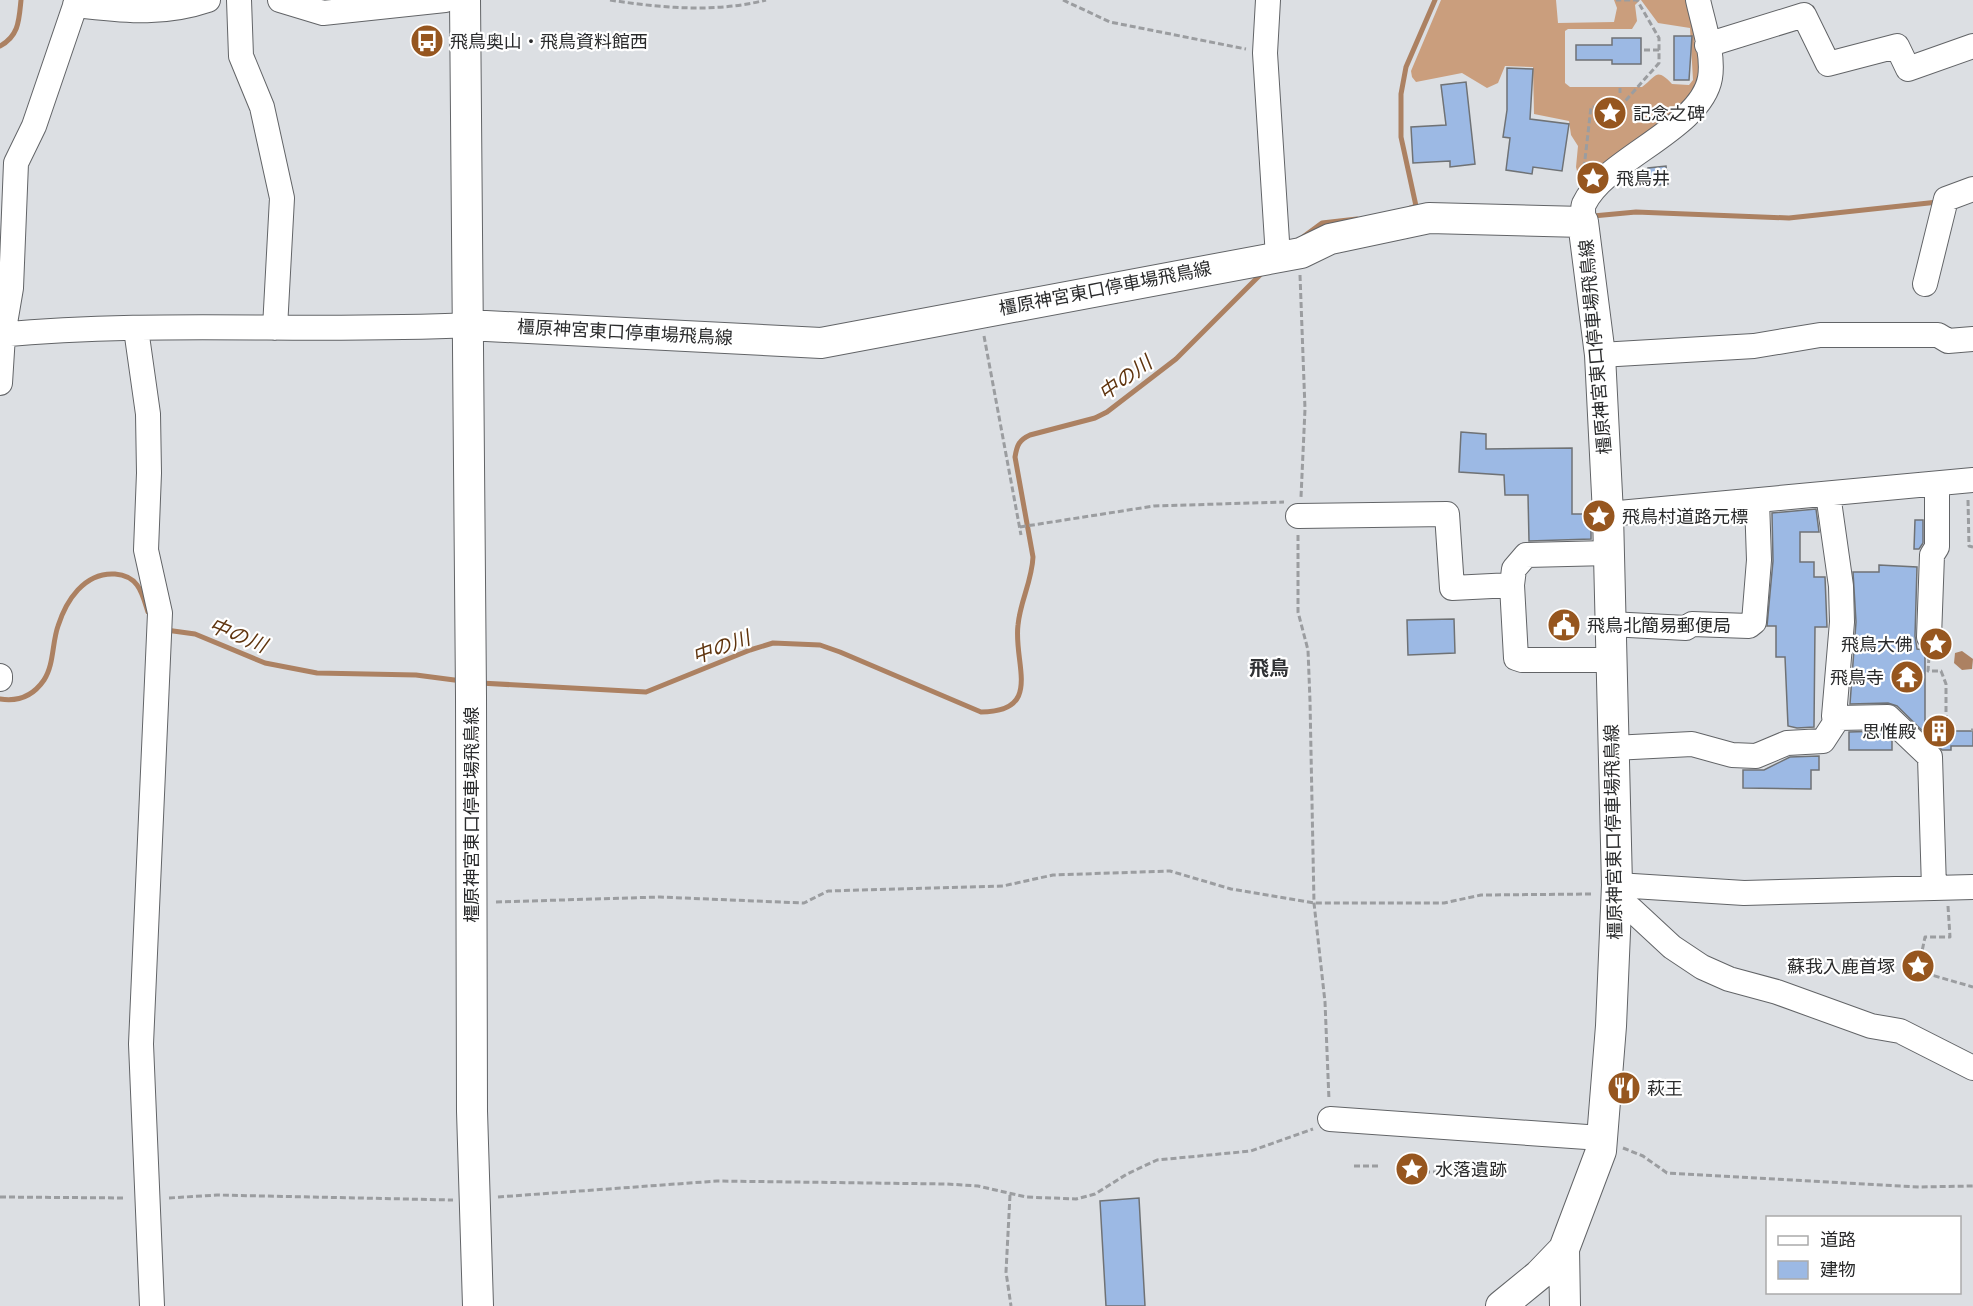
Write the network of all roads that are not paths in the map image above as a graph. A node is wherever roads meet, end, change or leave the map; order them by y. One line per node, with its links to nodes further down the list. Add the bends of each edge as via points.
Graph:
1 (208, 0): 8 (street, via 181,9 134,12)
2 (239, 0): 16 (street, via 241,56 262,107 282,198)
3 (280, 0): 4 (street, via 322,13)
4 (445, 0)
5 (465, 0): 15 (main road, 橿原神宮東口停車場飛鳥線)
6 (1268, 0): 13 (street, via 1265,52)
7 (1698, 0): 9 (street)
8 (76, 2): 18 (street, via 34,126 16,163 11,288)
9 (1707, 45): 10 (street, via 1804,15 1828,64 1897,46 1908,69); 12 (street, via 1711,75 1695,108 1601,183 1584,205)
10 (1973, 46)
11 (1973, 189): 14 (street, via 1946,199)
12 (1583, 222): 13 (main road, 橿原神宮東口停車場飛鳥線, via 1429,218 1330,239); 20 (main road, 橿原神宮東口停車場飛鳥線)
13 (1290, 255): 15 (main road, 橿原神宮東口停車場飛鳥線, via 821,343)
14 (1925, 284)
15 (467, 325): 16 (street); 43 (main road, 橿原神宮東口停車場飛鳥線, via 473,1200)
16 (275, 328): 17 (street)
17 (136, 329): 18 (street); 42 (street, via 148,414 146,550 160,613 141,1044)
18 (2, 335): 21 (street)
19 (1973, 339): 20 (street, via 1948,341 1938,335 1820,335 1754,346)
20 (1600, 354): 27 (main road, 橿原神宮東口停車場飛鳥線)
21 (0, 383)
22 (1970, 480): 23 (street)
23 (1937, 484): 24 (street); 31 (street, via 1937,547 1932,555)
24 (1827, 494): 25 (street); 33 (street, via 1841,586 1842,622 1834,705 1834,716)
25 (1757, 501): 27 (street); 30 (street, via 1759,560 1754,622 1749,626 1692,624 1686,628)
26 (1299, 509): 29 (street, via 1447,514 1452,588)
27 (1608, 514): 28 (main road, 橿原神宮東口停車場飛鳥線)
28 (1609, 553): 29 (street, via 1526,555 1514,569); 30 (main road, 橿原神宮東口停車場飛鳥線)
29 (1512, 585): 32 (street, via 1516,658)
30 (1610, 624): 32 (main road, 橿原神宮東口停車場飛鳥線)
31 (1929, 637)
32 (1610, 660): 34 (main road, 橿原神宮東口停車場飛鳥線)
33 (1838, 718): 34 (street, via 1823,741 1787,743 1756,756 1732,755 1692,744); 35 (street, via 1888,717 1930,757)
34 (1612, 748): 37 (main road, 橿原神宮東口停車場飛鳥線)
35 (1940, 887): 36 (street); 37 (street)
36 (1973, 887)
37 (1617, 894): 38 (street, via 1672,946 1702,967 1871,1026 1900,1031); 40 (main road, 橿原神宮東口停車場飛鳥線)
38 (1973, 1068)
39 (1330, 1119): 40 (street)
40 (1601, 1141): 41 (main road, 橿原神宮東口停車場飛鳥線, via 1601,1151)
41 (1564, 1249): 44 (main road); 45 (main road, 橿原神宮東口停車場飛鳥線)
42 (152, 1306)
43 (478, 1306)
44 (1501, 1306)
45 (1565, 1306)

